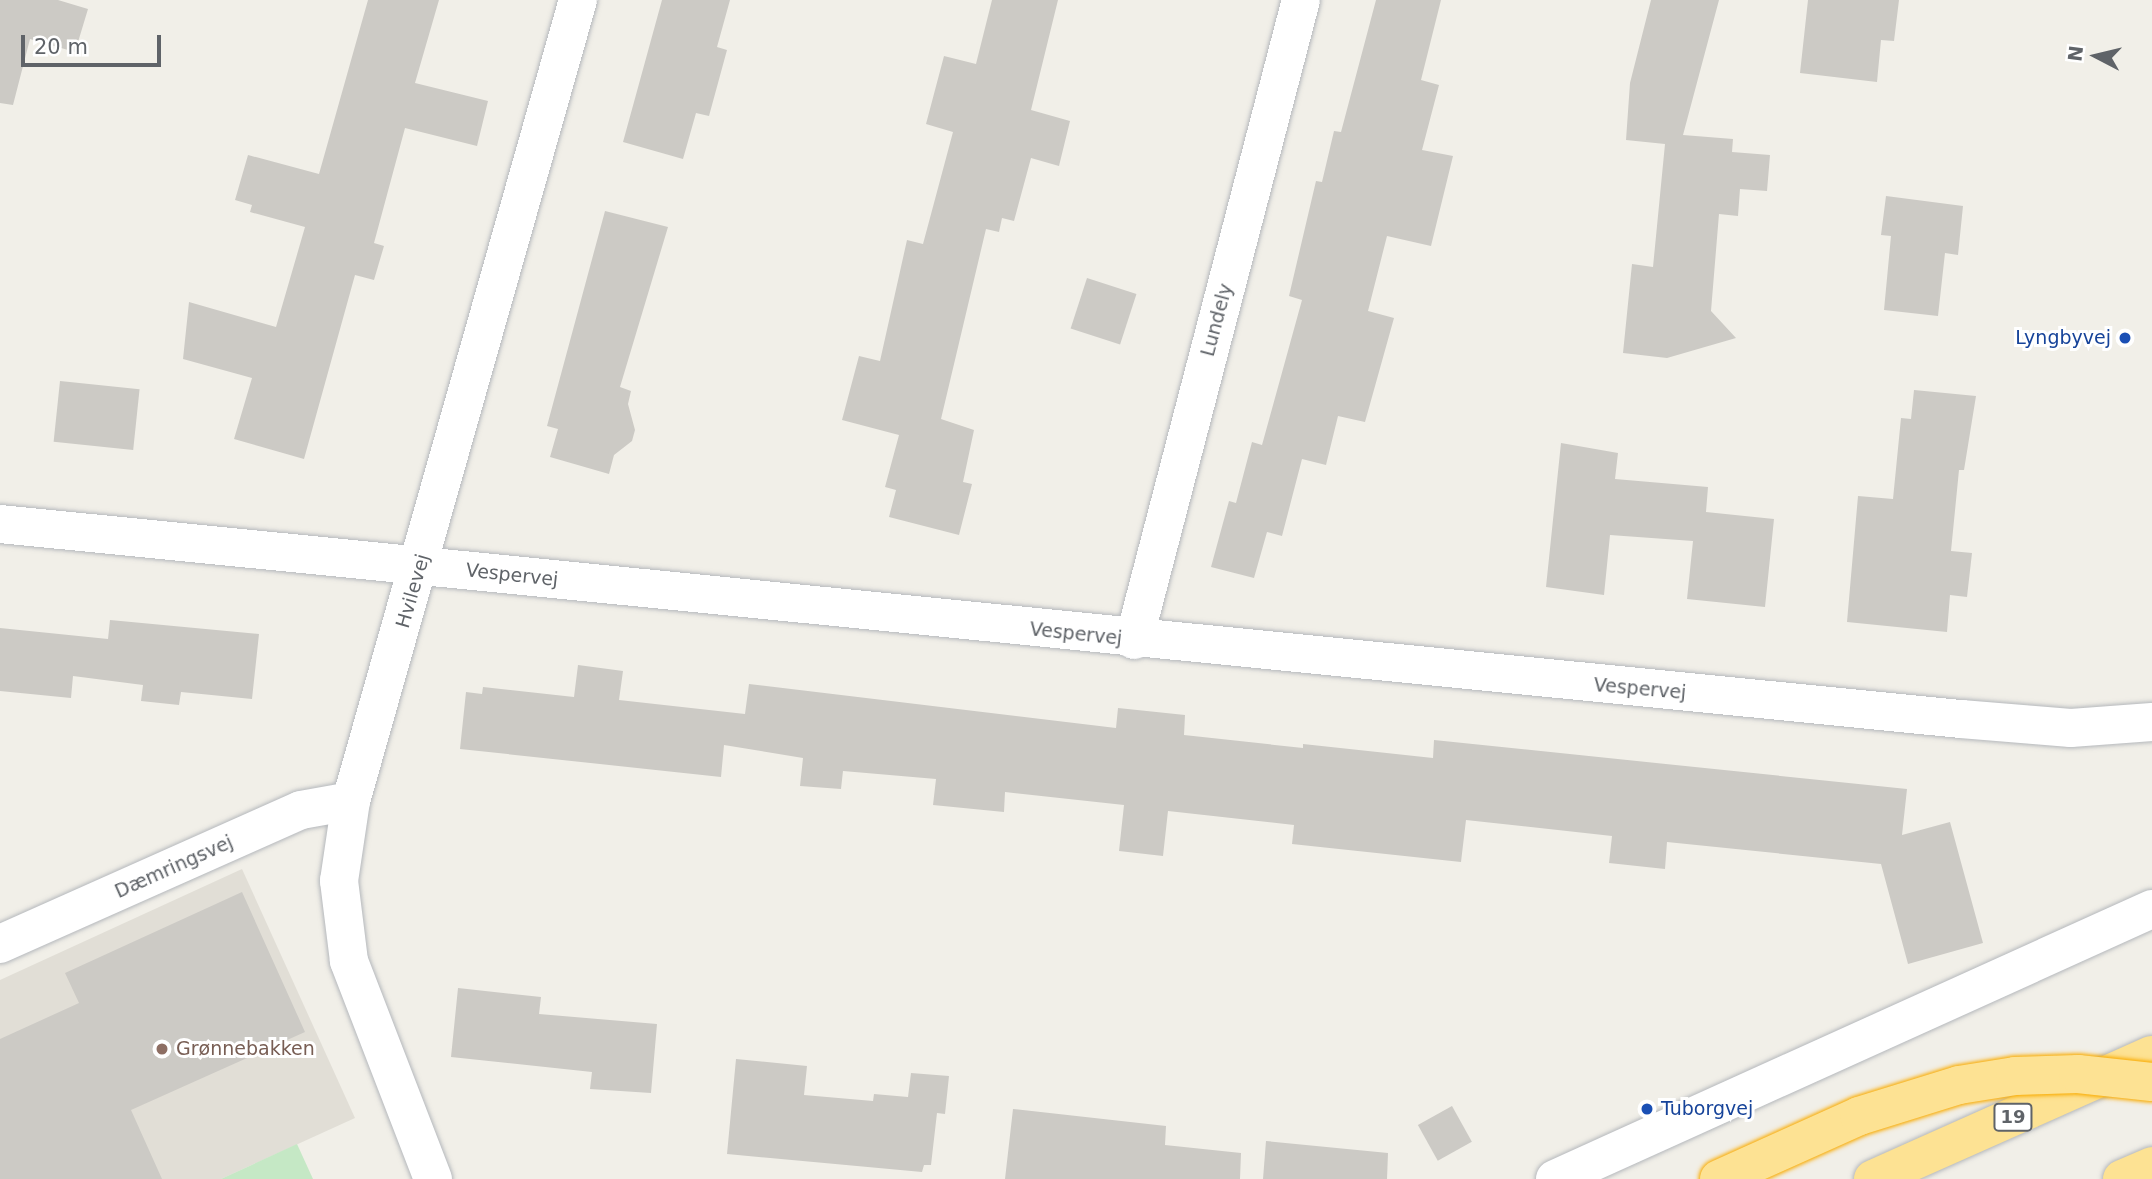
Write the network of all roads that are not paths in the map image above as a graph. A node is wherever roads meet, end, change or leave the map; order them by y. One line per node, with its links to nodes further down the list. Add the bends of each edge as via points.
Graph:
1 (578, 0): 4 (street, Hvilevej)
2 (1301, 0): 5 (street, Lundely)
3 (0, 524): 4 (street, Vespervej)
4 (421, 566): 5 (street, Vespervej); 7 (street, Hvilevej)
5 (1133, 640): 6 (street, Vespervej, via 2071,728)
6 (2152, 722)
7 (351, 801): 9 (street, Dæmringsvej, via 300,810); 13 (street, Hvilevej, via 339,881 349,961)
8 (2152, 909): 14 (street)
9 (0, 944)
10 (2152, 1055): 16 (highway, 19)
11 (2152, 1082): 15 (highway, bridge, via 2078,1074 2015,1076 1959,1085 1859,1116)
12 (2152, 1166): 17 (highway)
13 (433, 1179)
14 (1555, 1179)
15 (1720, 1179)
16 (1873, 1179)
17 (2123, 1179)

